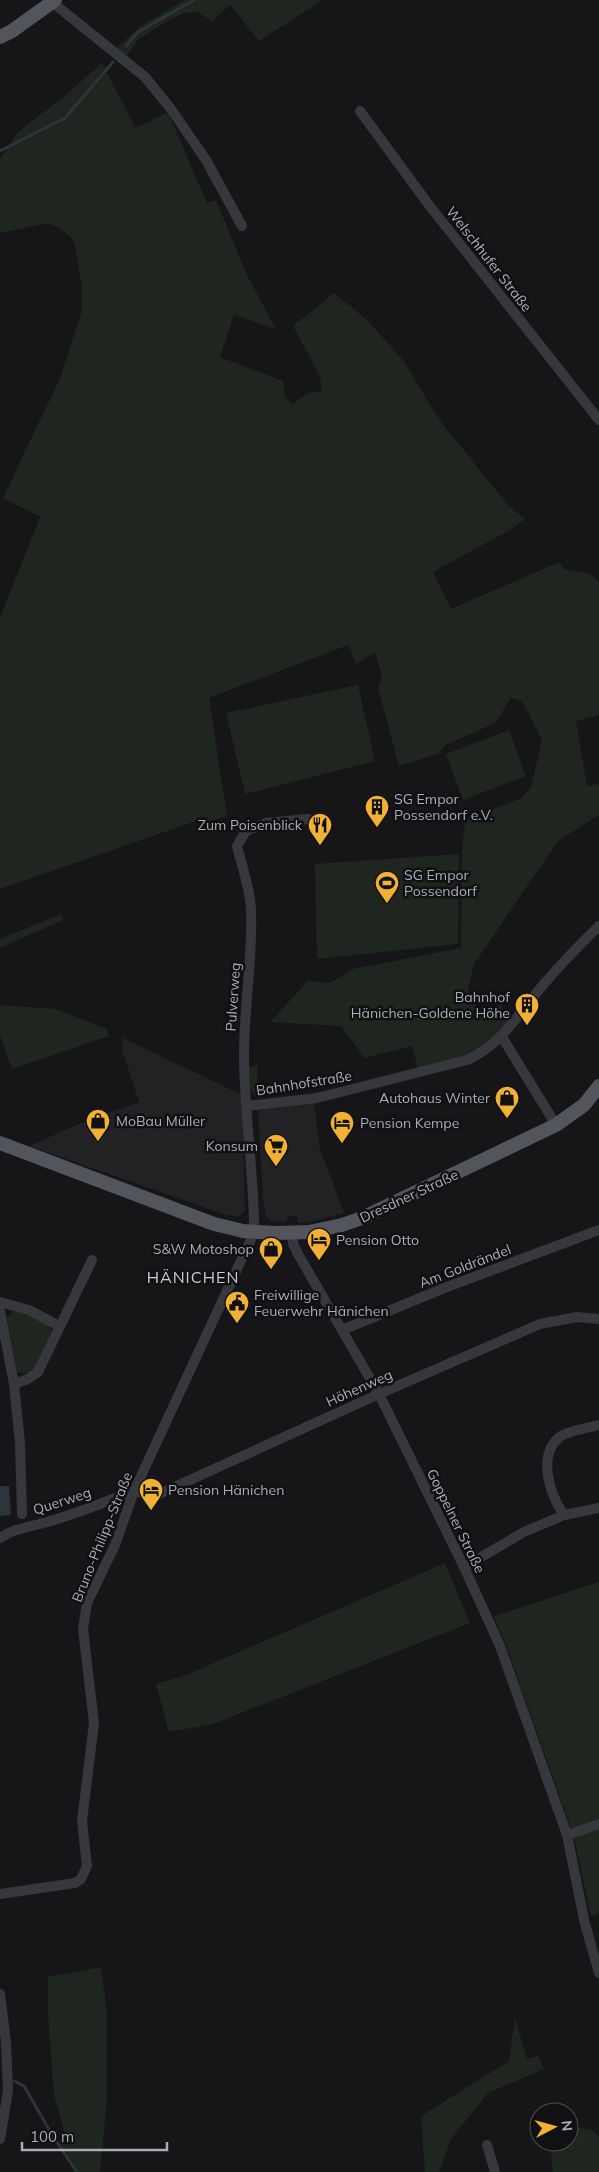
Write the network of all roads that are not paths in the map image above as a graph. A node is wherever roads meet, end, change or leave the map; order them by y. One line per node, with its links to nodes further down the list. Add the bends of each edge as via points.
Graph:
1 (54, 1): 2 (main road); 4 (street, via 145,77 206,160)
2 (0, 37)
3 (360, 111): 5 (street, Welschhufer Straße)
4 (242, 226)
5 (599, 420)
6 (308, 818): 10 (street, Pulverweg, via 266,823 246,831 237,846 251,909 244,1027)
7 (599, 926): 8 (street, Bahnhofstraße, via 545,983)
8 (502, 1037): 10 (street, Bahnhofstraße, via 481,1054 467,1060 307,1100); 11 (street)
9 (599, 1086): 11 (main road, Dresdner Straße, via 584,1105)
10 (247, 1106): 14 (street, Pulverweg, via 254,1200)
11 (556, 1126): 15 (main road, Dresdner Straße, via 362,1218 342,1226)
12 (0, 1143): 14 (main road, Dresdner Straße, via 214,1224)
13 (599, 1230): 21 (street, Am Goldrändel)
14 (252, 1232): 15 (main road, Dresdner Straße); 25 (street, Bruno-Philipp-Straße)
15 (293, 1233): 21 (street, Goppelner Straße, via 293,1244 298,1254)
16 (92, 1260): 20 (street)
17 (0, 1302): 20 (street, via 30,1310)
18 (0, 1311): 22 (street)
19 (599, 1319): 23 (street, Höhenweg, via 577,1317 540,1324)
20 (60, 1326): 22 (street, via 38,1372)
21 (342, 1330): 23 (street, Goppelner Straße)
22 (14, 1384): 27 (street)
23 (379, 1394): 25 (street, Höhenweg, via 159,1494); 30 (street, Goppelner Straße)
24 (599, 1425): 28 (street, via 561,1436 552,1448 547,1468 549,1485 554,1501)
25 (134, 1491): 29 (street, Querweg, via 47,1522 23,1527); 33 (street, Bruno-Philipp-Straße, via 115,1545 87,1603 83,1629 94,1723 82,1821 87,1866 81,1879 75,1883)
26 (599, 1508): 28 (street)
27 (22, 1514)
28 (564, 1515): 30 (street, via 524,1532)
29 (0, 1538)
30 (464, 1567): 32 (street, Goppelner Straße, via 500,1646)
31 (599, 1824): 32 (street)
32 (567, 1835): 34 (street, Goppelner Straße, via 585,1924)
33 (0, 1894)
34 (599, 1973)
35 (0, 1994): 36 (street, via 8,2090)
36 (0, 2139)
37 (487, 2145): 38 (street)
38 (495, 2172)

